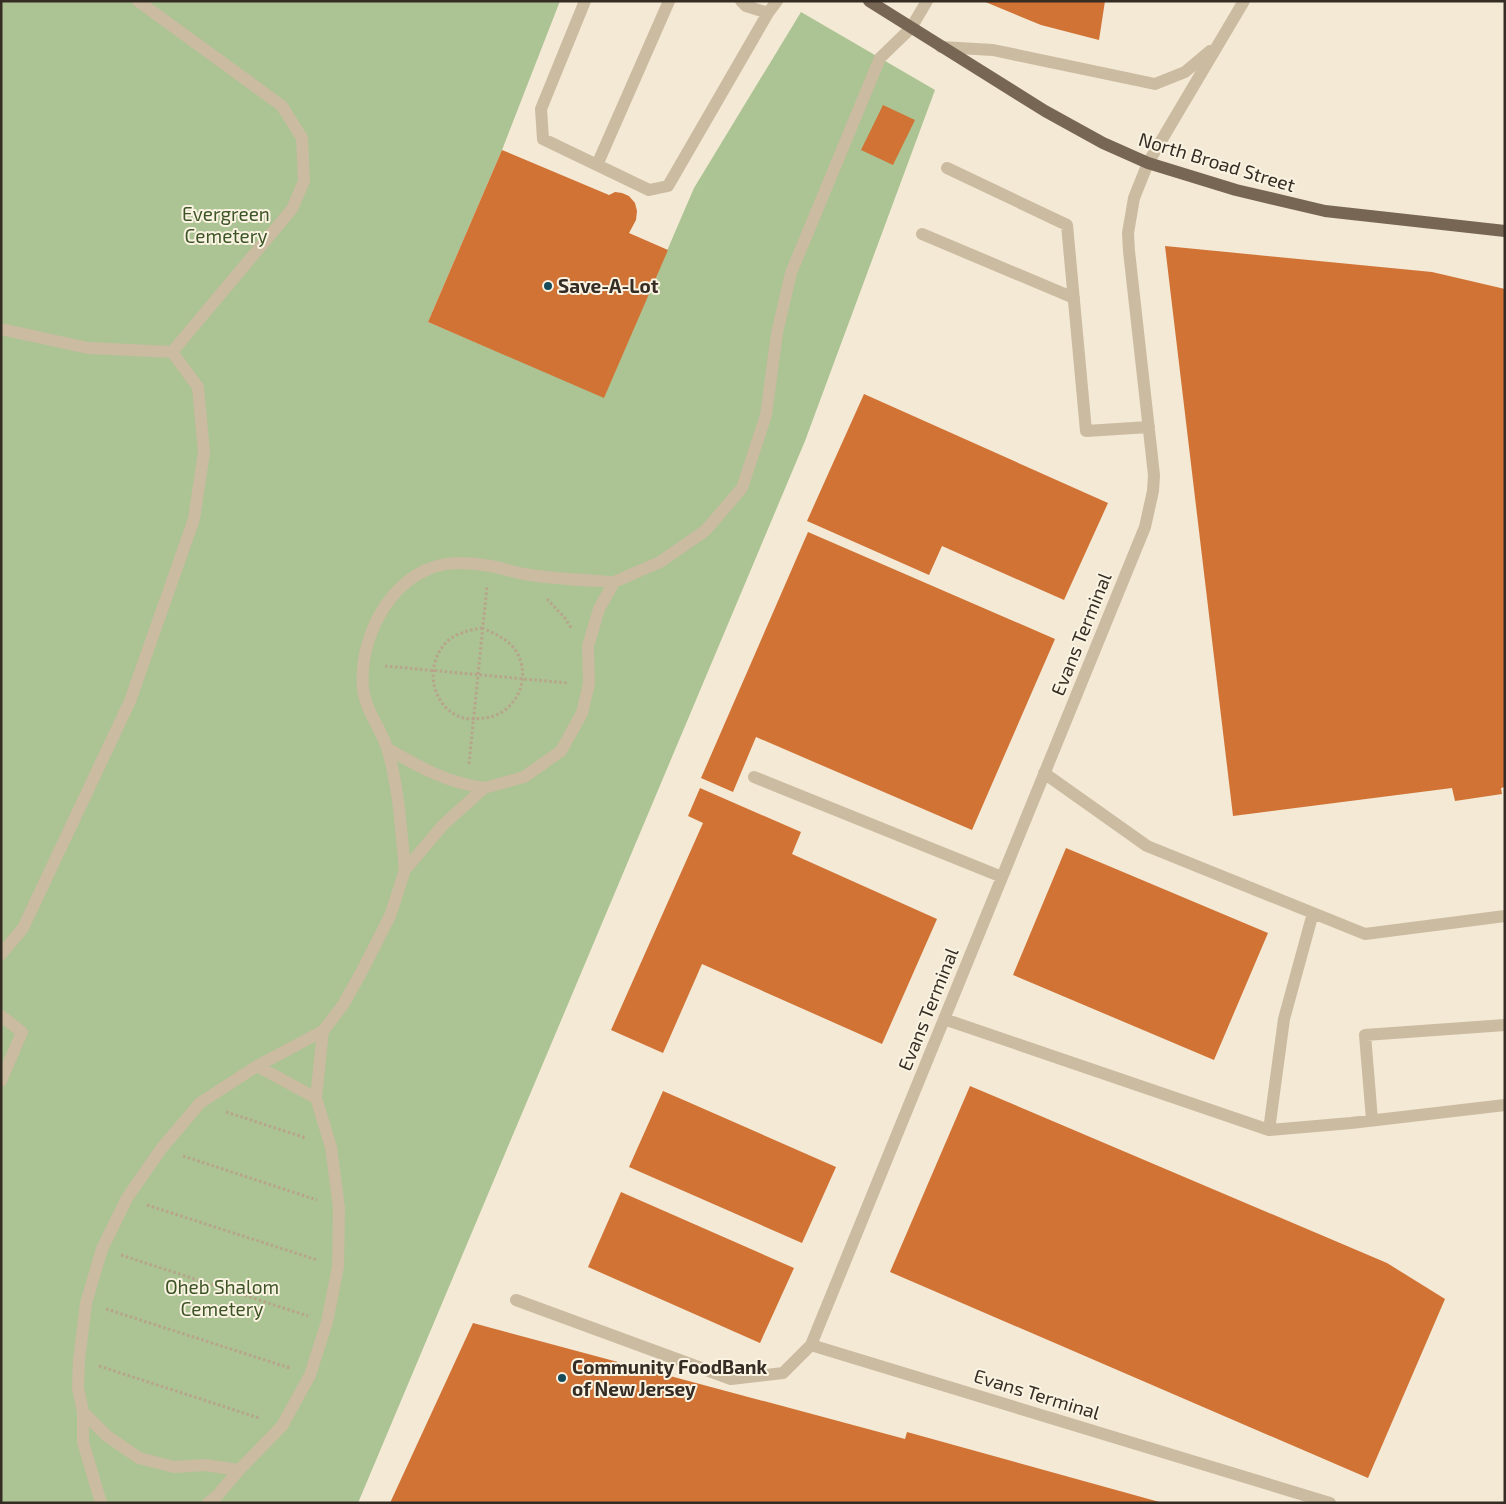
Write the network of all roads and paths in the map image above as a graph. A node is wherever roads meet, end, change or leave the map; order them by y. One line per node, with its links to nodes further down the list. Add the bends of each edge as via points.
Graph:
1 (138, 1): 20 (street, via 282,106 302,138 304,181 292,209)
2 (584, 1): 14 (street, via 541,109 543,139)
3 (669, 1): 14 (street)
4 (741, 1): 9 (street, via 746,6)
5 (777, 1): 9 (street)
6 (869, 1): 10 (main road, North Broad Street)
7 (927, 1): 10 (street)
8 (1244, 1): 11 (street, Evans Terminal)
9 (768, 13): 14 (street, via 668,186 649,190)
10 (911, 28): 12 (main road, North Broad Street); 24 (street, via 880,58 791,273 777,333 766,415 742,488 705,531 660,562)
11 (1219, 43): 12 (street, via 1185,72 1156,84 993,50); 13 (street, Evans Terminal)
12 (941, 47): 13 (main road, North Broad Street, via 1045,112)
13 (1148, 163): 16 (main road, North Broad Street, via 1236,190 1325,211); 21 (street, Evans Terminal, via 1134,198 1128,233)
14 (597, 165)
15 (947, 168): 18 (street, via 1067,225)
16 (1505, 231)
17 (922, 234): 18 (street)
18 (1074, 298): 21 (street, via 1086,431)
19 (1, 329): 20 (street, via 88,348)
20 (172, 352): 42 (street, via 198,387 204,452 194,519 130,701 23,928)
21 (1149, 427): 34 (street, Evans Terminal, via 1154,474 1145,526)
22 (489, 565): 23 (street); 25 (path); 27 (street, via 455,563 427,568 394,592 371,631)
23 (522, 574): 24 (street); 26 (path)
24 (614, 582): 26 (street, via 599,609)
25 (482, 628): 28 (path, via 465,631 450,639 439,653); 29 (path); 30 (path, via 512,646 520,660)
26 (588, 646): 31 (street)
27 (362, 664): 28 (path); 33 (street, via 363,690 372,718)
28 (432, 671): 29 (path); 32 (path, via 435,689 444,706 458,716)
29 (477, 674): 30 (path); 32 (path)
30 (524, 679): 31 (path); 32 (path, via 508,708 492,717)
31 (589, 684): 37 (street, via 582,713 561,751 524,777)
32 (473, 719): 36 (path)
33 (388, 749): 36 (street, via 430,773); 38 (street, via 399,806)
34 (1044, 773): 39 (street, Evans Terminal); 40 (street, via 1148,846)
35 (754, 777): 39 (street)
36 (466, 785): 37 (street)
37 (484, 788): 38 (street, via 443,826)
38 (405, 870): 46 (street, via 390,916 364,969)
39 (1002, 877): 44 (street, Evans Terminal)
40 (1312, 913): 41 (street, via 1365,934); 53 (street, via 1284,1019)
41 (1505, 916)
42 (1, 954)
43 (1, 1016): 48 (street, via 22,1032)
44 (944, 1019): 53 (street); 63 (street, Evans Terminal)
45 (1505, 1025): 52 (street, via 1365,1035)
46 (324, 1031): 47 (street); 49 (street)
47 (257, 1066): 49 (street); 50 (street)
48 (1, 1081)
49 (316, 1098): 54 (street)
50 (200, 1103): 54 (path); 55 (street)
51 (1505, 1105): 52 (street)
52 (1372, 1120): 53 (street)
53 (1269, 1130)
54 (331, 1147): 57 (street)
55 (161, 1149): 56 (street); 57 (path)
56 (127, 1198): 58 (street); 59 (path)
57 (338, 1208): 59 (street)
58 (102, 1249): 61 (street); 62 (path)
59 (338, 1267): 62 (street)
60 (516, 1300): 63 (street, via 730,1379 782,1373)
61 (86, 1302): 64 (street); 65 (path)
62 (327, 1322): 65 (street)
63 (812, 1345): 71 (street, Evans Terminal)
64 (79, 1360): 66 (street, via 78,1388); 67 (path)
65 (310, 1374): 67 (street)
66 (83, 1412): 68 (street, via 108,1436 139,1458 174,1467 205,1465); 69 (street, via 83,1442)
67 (282, 1426): 68 (street)
68 (239, 1470): 70 (street)
69 (102, 1503)
70 (208, 1503)
71 (1330, 1503)

